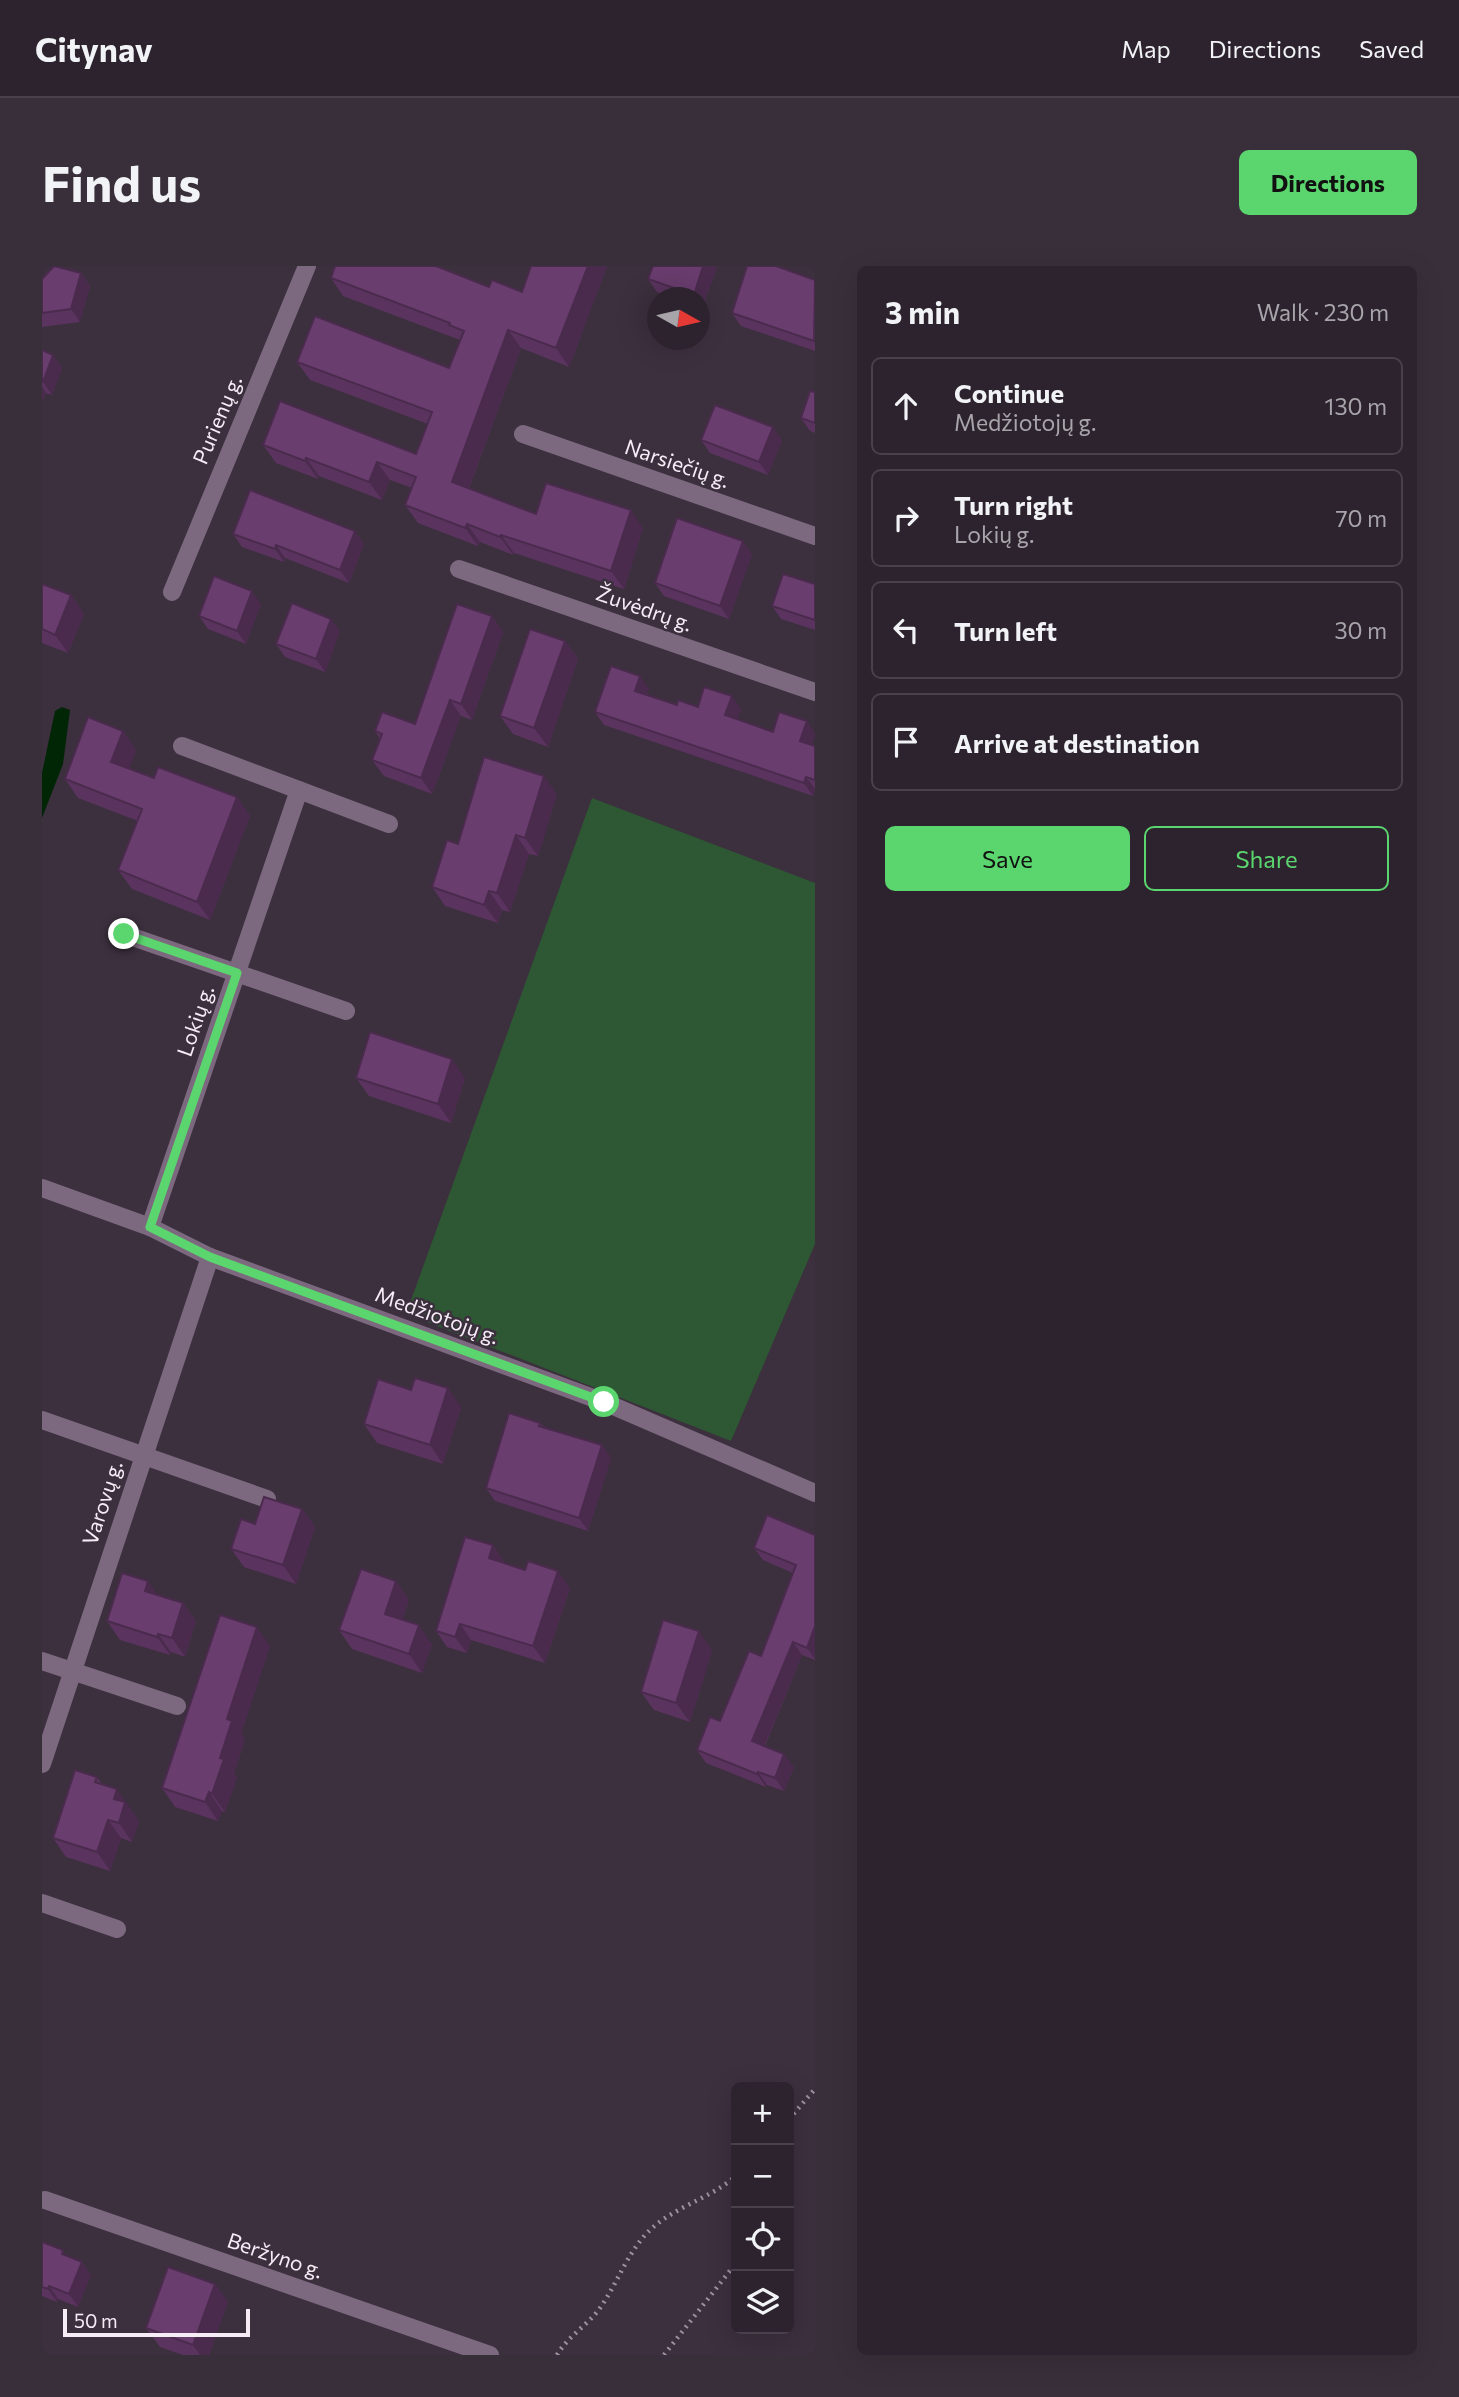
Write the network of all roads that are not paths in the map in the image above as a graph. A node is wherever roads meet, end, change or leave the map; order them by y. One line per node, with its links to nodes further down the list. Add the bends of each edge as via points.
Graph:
1 (307, 266): 5 (street, Purienų g.)
2 (523, 434): 3 (street, Narsiečių g.)
3 (815, 536)
4 (459, 569): 6 (street, Žuvėdrų g.)
5 (172, 592)
6 (815, 692)
7 (182, 746): 8 (street)
8 (299, 789): 9 (street); 11 (street, Lokių g.)
9 (390, 824)
10 (124, 934): 11 (street)
11 (237, 973): 12 (street); 14 (street, Lokių g.)
12 (346, 1011)
13 (42, 1188): 14 (street, Medžiotojų g.)
14 (150, 1227): 15 (street, Medžiotojų g.)
15 (210, 1257): 17 (street, Varovų g.); 18 (street, Medžiotojų g., via 604,1402)
16 (42, 1420): 17 (street)
17 (143, 1455): 19 (street); 21 (street, Varovų g.)
18 (815, 1493)
19 (267, 1499)
20 (42, 1661): 21 (street)
21 (71, 1671): 22 (street); 23 (street, Varovų g.)
22 (177, 1706)
23 (42, 1764)
24 (42, 1903): 25 (street)
25 (117, 1929)
26 (46, 2200): 27 (street, Beržyno g.)
27 (490, 2355)

